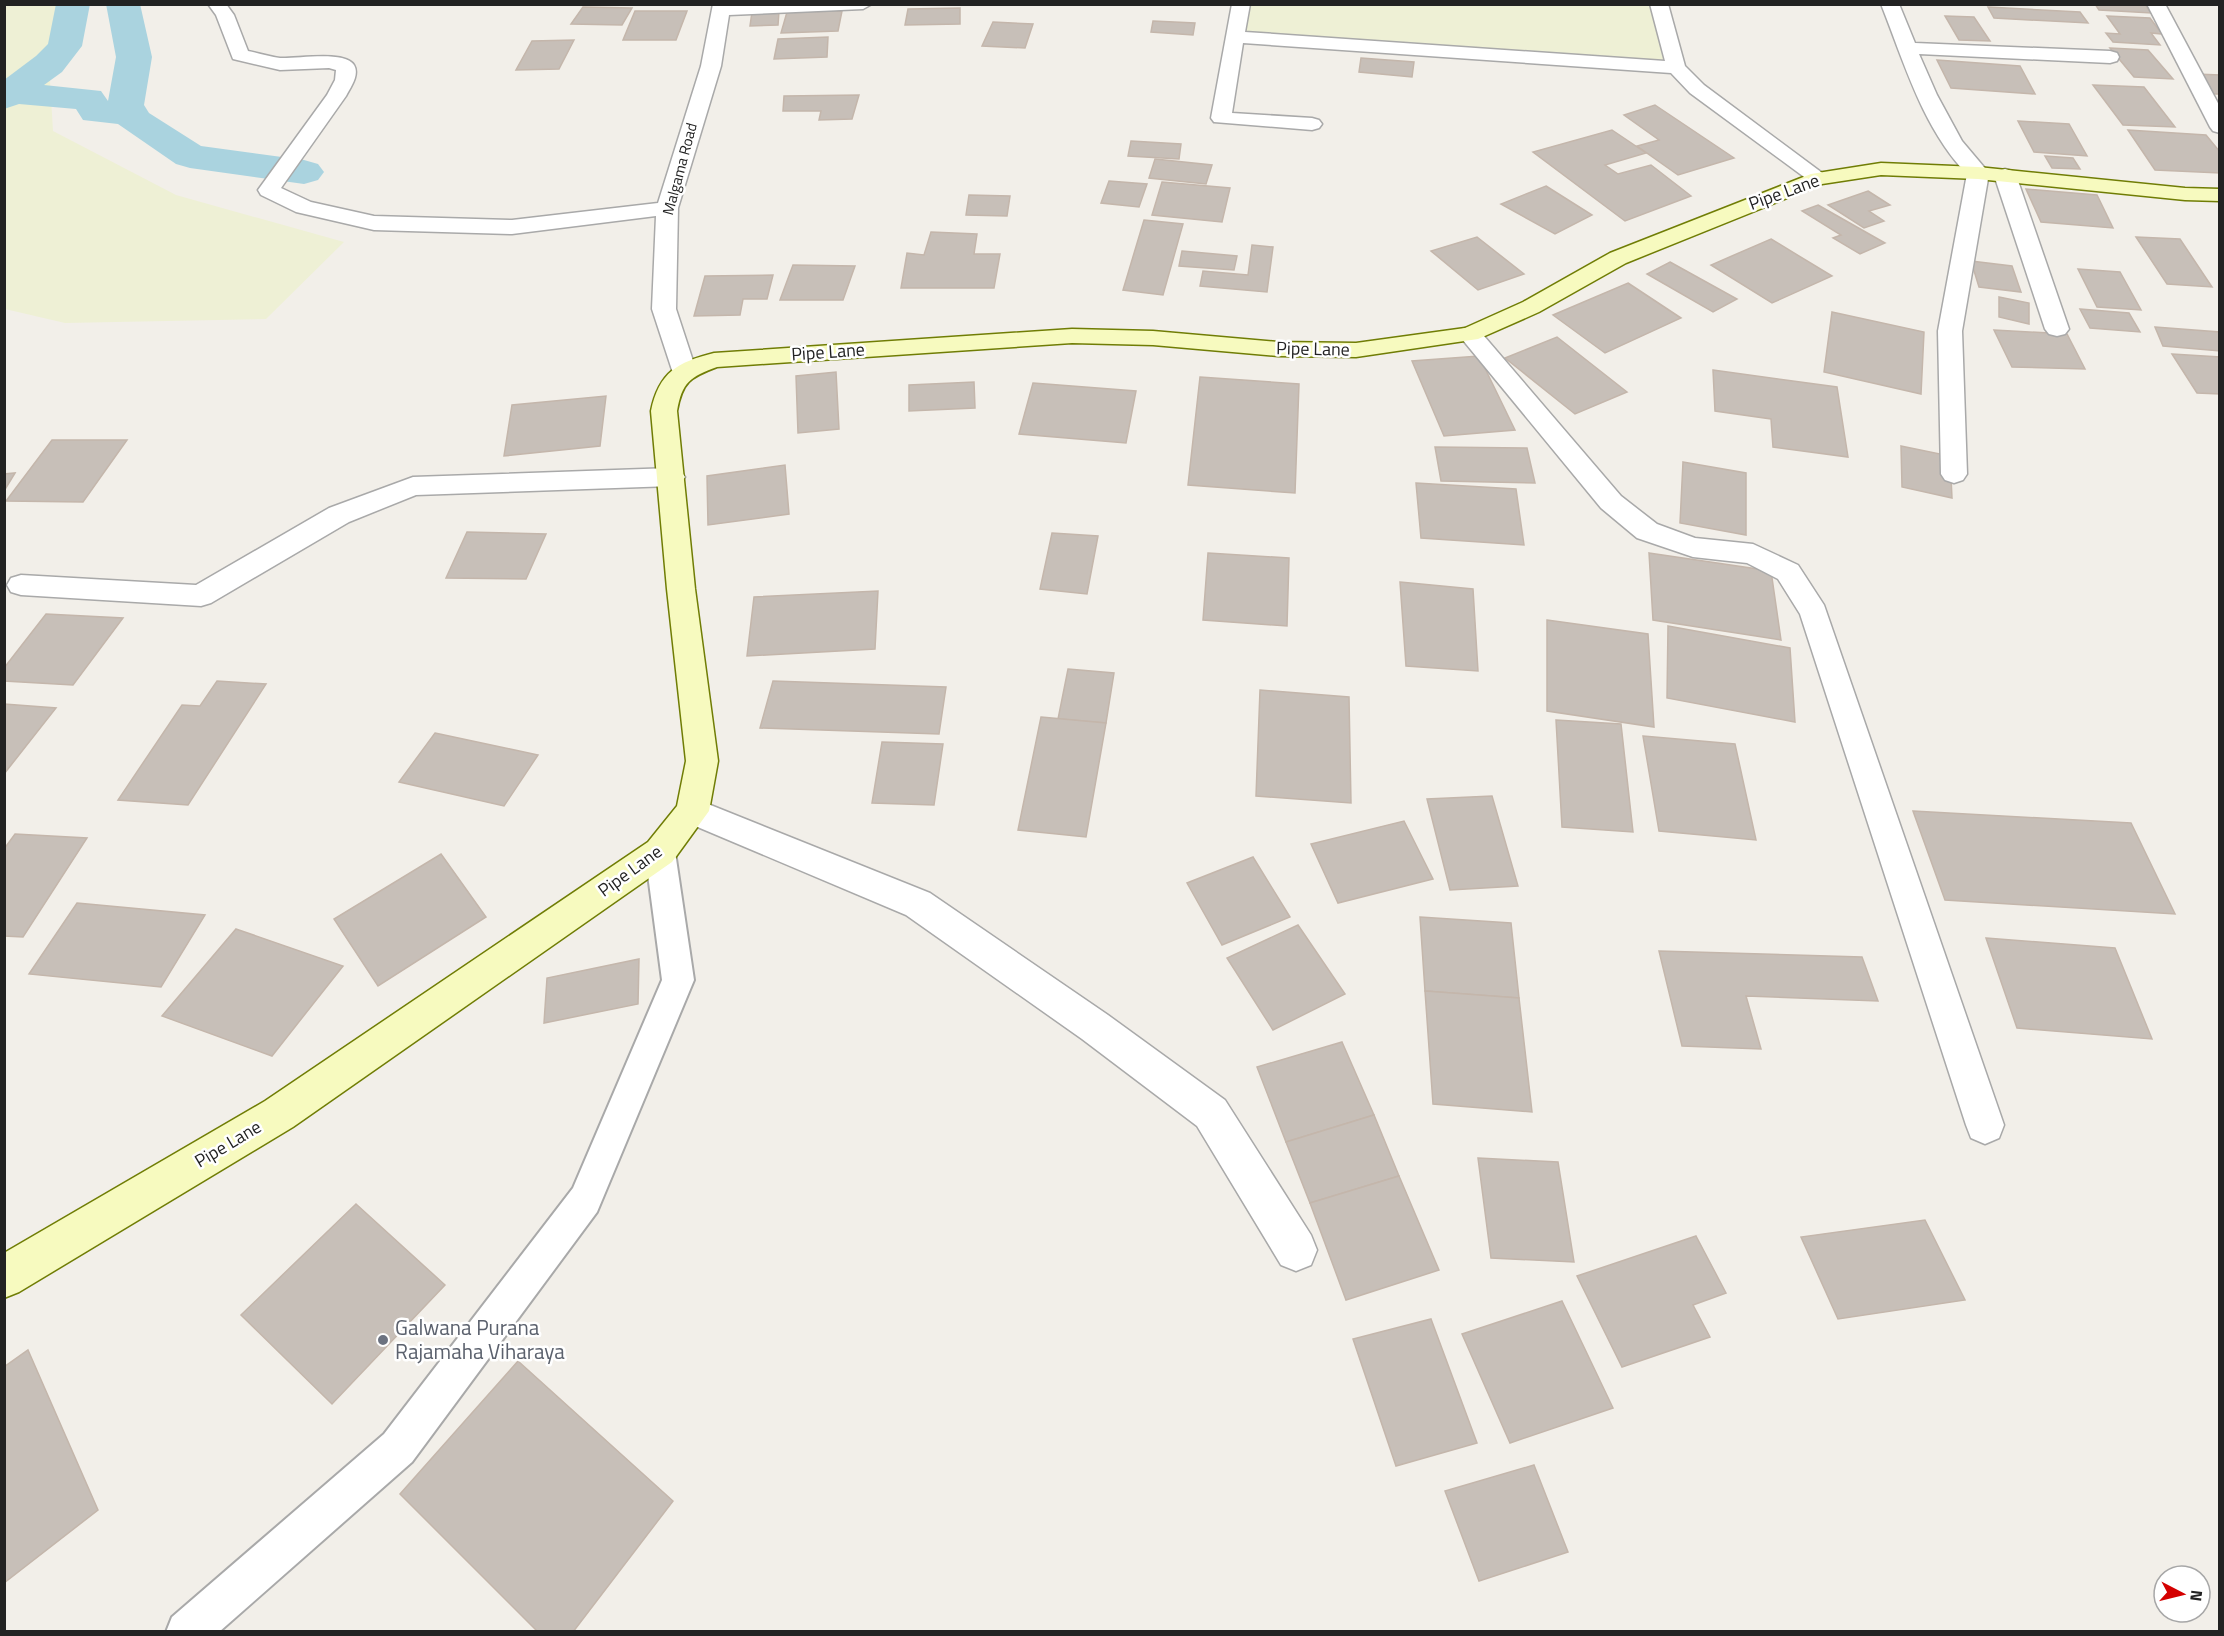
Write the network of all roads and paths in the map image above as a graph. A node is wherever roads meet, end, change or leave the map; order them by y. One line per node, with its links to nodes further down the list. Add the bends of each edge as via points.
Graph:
1 (217, 4): 17 (street, via 240,55 280,64 331,62 346,66 345,80 336,96 269,190 304,207 374,223 512,227)
2 (863, 4): 7 (street, via 763,10)
3 (1241, 4): 8 (street)
4 (1659, 4): 11 (street)
5 (1890, 4): 9 (street)
6 (2156, 4): 12 (street)
7 (722, 7): 17 (street, Malgama Road, via 711,66)
8 (1235, 38): 11 (street); 13 (street, via 1221,118)
9 (1909, 48): 10 (street); 14 (street, via 1947,132 1966,163)
10 (2110, 57)
11 (1676, 68): 15 (street, via 1697,89)
12 (2217, 118)
13 (1312, 124)
14 (1992, 174): 15 (street, Pipe Lane, via 1881,169); 16 (street, Pipe Lane); 18 (street); 21 (street, via 1950,331)
15 (1818, 178): 19 (street, Pipe Lane, via 1618,258 1531,307)
16 (2220, 195)
17 (667, 208): 20 (street, Malgama Road, via 663,309)
18 (2057, 329)
19 (1470, 334): 20 (street, Pipe Lane, via 1356,350 1072,336 714,360); 26 (street, via 1611,502 1647,531 1693,547 1753,554 1788,572 1814,612)
20 (684, 370): 22 (street, Pipe Lane, via 667,391 664,411)
21 (1954, 474)
22 (672, 477): 23 (street, via 413,486 339,514 201,596); 24 (street, Pipe Lane, via 702,761)
23 (21, 585)
24 (693, 811): 25 (street, Pipe Lane); 27 (street, via 918,904 1095,1027 1212,1113)
25 (660, 852): 28 (street, Pipe Lane, via 279,1114); 29 (lane, via 678,980 585,1200 398,1448)
26 (1984, 1125)
27 (1296, 1250)
28 (4, 1277)
29 (187, 1632)

